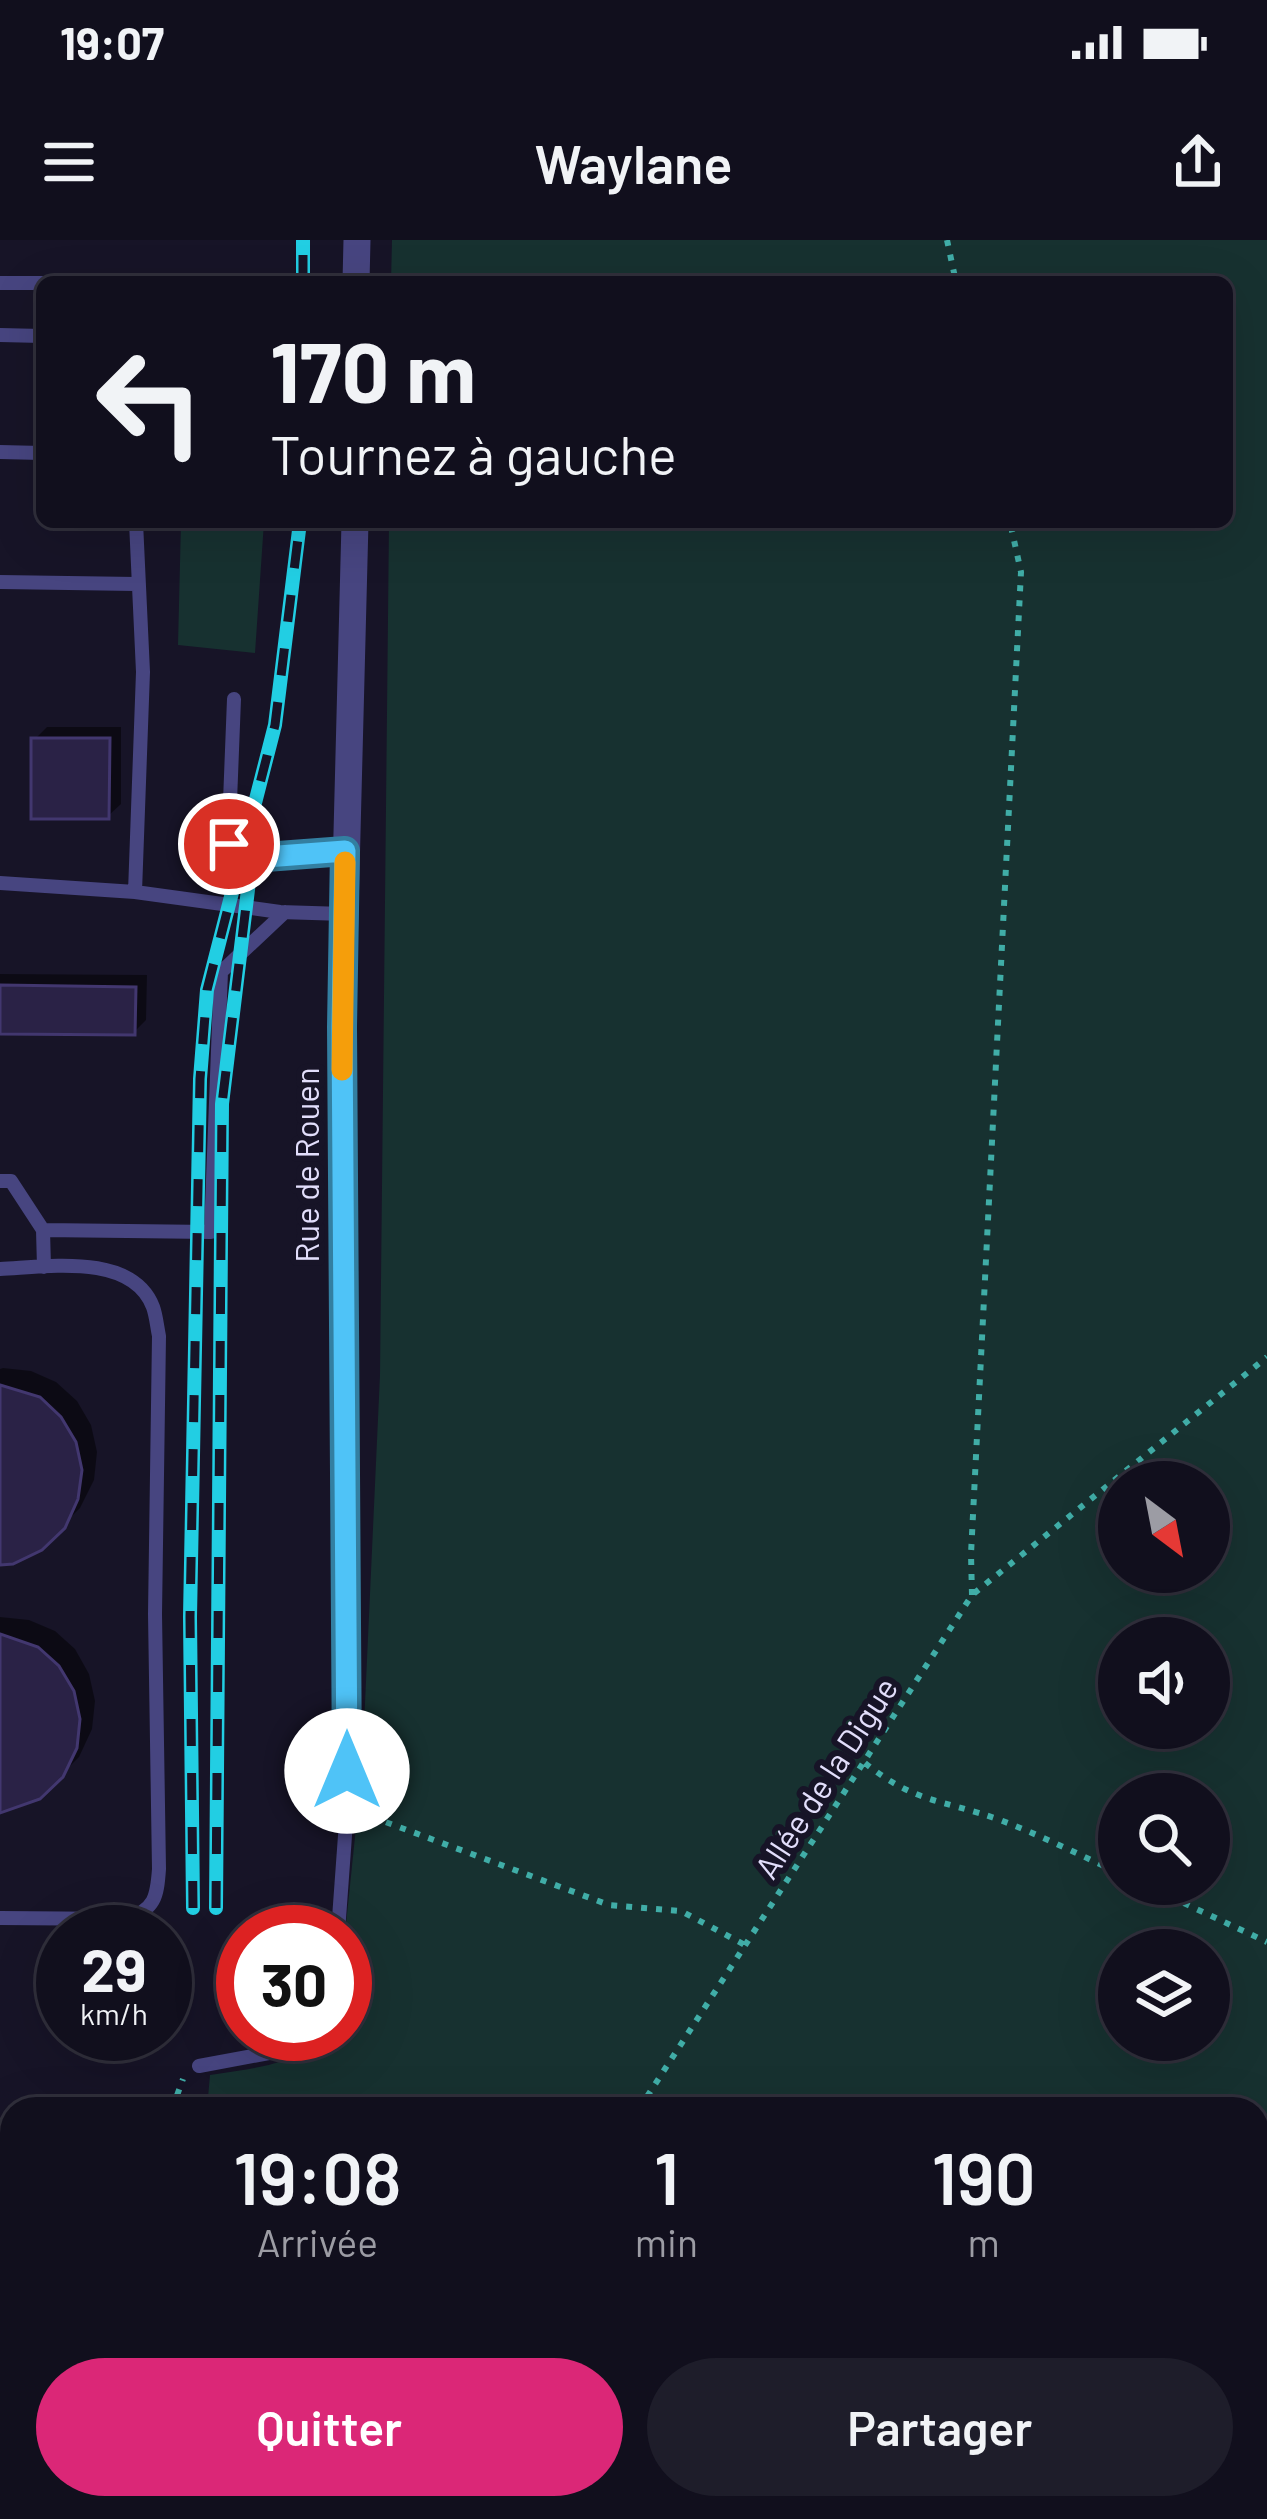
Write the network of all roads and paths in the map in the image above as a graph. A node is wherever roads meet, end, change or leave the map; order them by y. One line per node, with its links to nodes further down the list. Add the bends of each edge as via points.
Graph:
1 (357, 240): 3 (street)
2 (947, 240): 4 (path)
3 (356, 276)
4 (955, 276)
5 (0, 283): 6 (lane)
6 (36, 283)
7 (0, 335): 8 (lane)
8 (36, 336)
9 (0, 452): 10 (lane)
10 (36, 453)
11 (136, 528): 15 (lane)
12 (355, 528): 17 (street, Rue de Rouen)
13 (1011, 528): 27 (path, via 1021,572)
14 (0, 582): 15 (lane)
15 (136, 584): 19 (lane, via 142,673)
16 (234, 699): 17 (lane, via 233,851 252,858)
17 (345, 851): 21 (street, Rue de Rouen)
18 (0, 883): 19 (lane)
19 (135, 892): 20 (lane)
20 (285, 912): 21 (lane); 23 (lane, via 221,972 211,1232)
21 (344, 914): 29 (street, Rue de Rouen)
22 (0, 1181): 23 (lane, via 11,1181)
23 (43, 1230): 24 (lane)
24 (44, 1268): 25 (lane); 33 (lane, via 99,1268 134,1282 152,1303 159,1336 158,1897 127,1919)
25 (0, 1269)
26 (1267, 1357): 27 (path, Allée de la Digue)
27 (972, 1595): 28 (path, Allée de la Digue)
28 (865, 1763): 30 (path, via 924,1800 1005,1822); 35 (path, Allée de la Digue)
29 (347, 1808): 31 (lane); 35 (path, via 609,1905 681,1911)
30 (1098, 1864)
31 (340, 1905)
32 (1188, 1905): 34 (path)
33 (0, 1918)
34 (1267, 1942)
35 (746, 1945): 38 (path, Allée de la Digue)
36 (226, 2061): 37 (lane)
37 (199, 2066)
38 (647, 2097)

